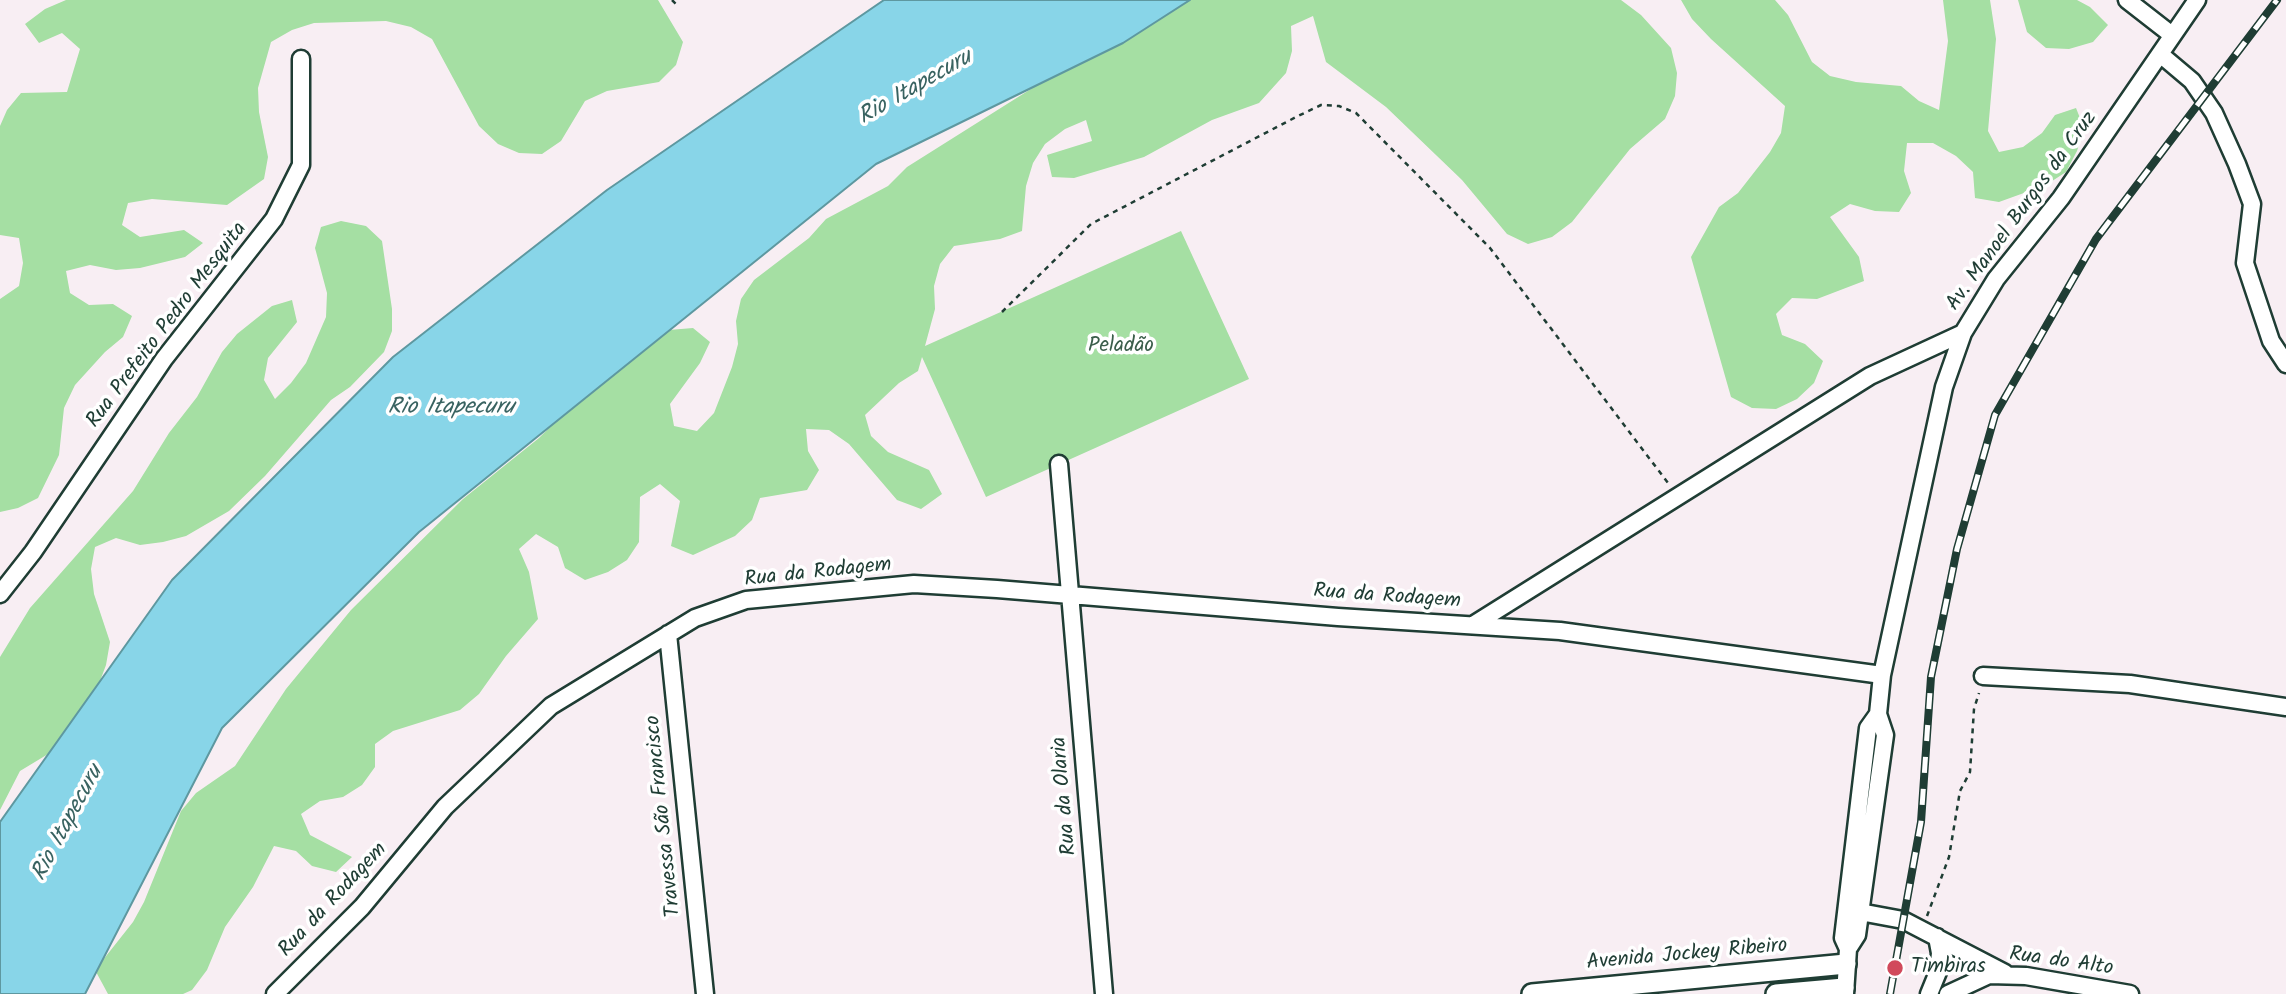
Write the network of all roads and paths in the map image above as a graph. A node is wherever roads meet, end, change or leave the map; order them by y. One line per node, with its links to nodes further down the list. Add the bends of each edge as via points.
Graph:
1 (672, 0): 4 (path)
2 (2127, 0): 5 (street)
3 (2197, 0): 5 (street, Av. Manoel Burgos da Cruz)
4 (677, 5)
5 (2172, 36): 6 (street, Av. Manoel Burgos da Cruz)
6 (2160, 54): 9 (street, Av. Manoel Burgos da Cruz, via 2061,198 1996,279); 10 (street, via 2192,81 2214,113 2237,164 2252,204 2245,263 2271,341)
7 (301, 59): 13 (street, Rua Prefeito Pedro Mesquita, via 301,164 274,219 164,359)
8 (1002, 312): 12 (path, via 1091,224 1321,105 1339,106 1356,113 1490,248)
9 (1963, 333): 12 (street, Rua da Rodagem, via 1870,376); 17 (street, Av. Manoel Burgos da Cruz, via 1944,387)
10 (2286, 364)
11 (1059, 464): 14 (street, Rua da Olaria)
12 (1678, 497): 15 (street, Rua da Rodagem)
13 (0, 594)
14 (1069, 594): 15 (street, Rua da Rodagem); 16 (street, Rua da Rodagem, via 914,584 746,600 695,618); 29 (street, Rua da Olaria)
15 (1473, 625): 17 (street, Rua da Rodagem, via 1560,631)
16 (668, 634): 27 (street, Rua da Rodagem, via 551,706 445,807 362,907); 28 (street, Travessa São Francisco)
17 (1882, 675): 20 (street, Av. Manoel Burgos da Cruz)
18 (1983, 676): 19 (street, via 2130,684); 22 (path, via 1974,709 1970,772 1960,791 1949,857)
19 (2286, 707)
20 (1878, 714): 21 (street, via 1885,735); 24 (street, via 1868,728 1843,937)
21 (1860, 912): 22 (street, via 1903,920); 24 (street, via 1857,935)
22 (1922, 930): 23 (street)
23 (1937, 937): 25 (street); 32 (street, via 1939,963)
24 (1847, 957): 26 (street); 30 (street, Avenida Jockey Ribeiro)
25 (2010, 975): 33 (street, Rua do Alto, via 1989,975); 34 (street, Rua do Alto)
26 (1844, 991): 31 (street)
27 (275, 994)
28 (705, 994)
29 (1104, 994)
30 (1532, 994)
31 (1776, 994)
32 (1929, 994)
33 (1948, 994)
34 (2130, 994)

